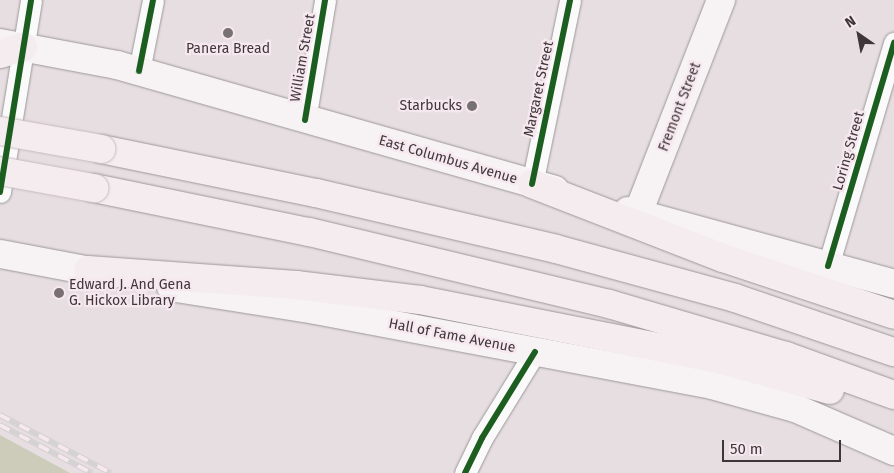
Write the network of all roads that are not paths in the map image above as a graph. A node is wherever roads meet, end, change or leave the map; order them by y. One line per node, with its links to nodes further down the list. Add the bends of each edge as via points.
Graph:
1 (30, 0): 7 (street)
2 (153, 0): 8 (street)
3 (325, 0): 9 (street, William Street)
4 (570, 0): 12 (street, Margaret Street)
5 (721, 0): 14 (main road, Fremont Street)
6 (894, 43): 16 (street, Loring Street)
7 (8, 48): 8 (main road, East Columbus Avenue); 13 (street)
8 (139, 71): 9 (main road, East Columbus Avenue)
9 (305, 120): 12 (main road, East Columbus Avenue)
10 (0, 132): 21 (highway, bridge, via 316,193 565,252 735,298)
11 (0, 171): 22 (highway, bridge, via 335,238 600,302 786,356)
12 (532, 184): 14 (main road, East Columbus Avenue); 19 (highway, via 722,258)
13 (0, 192)
14 (638, 213): 16 (main road, East Columbus Avenue)
15 (0, 254): 17 (main road, Hall of Fame Avenue)
16 (828, 266): 18 (main road, East Columbus Avenue)
17 (88, 270): 20 (main road, Hall of Fame Avenue); 23 (highway, via 296,285 420,300 722,360)
18 (894, 284)
19 (894, 315)
20 (535, 352): 24 (main road, Hall of Fame Avenue, via 758,397 821,418); 25 (street, via 482,438)
21 (894, 352)
22 (894, 396)
23 (894, 410)
24 (894, 451)
25 (465, 473)

